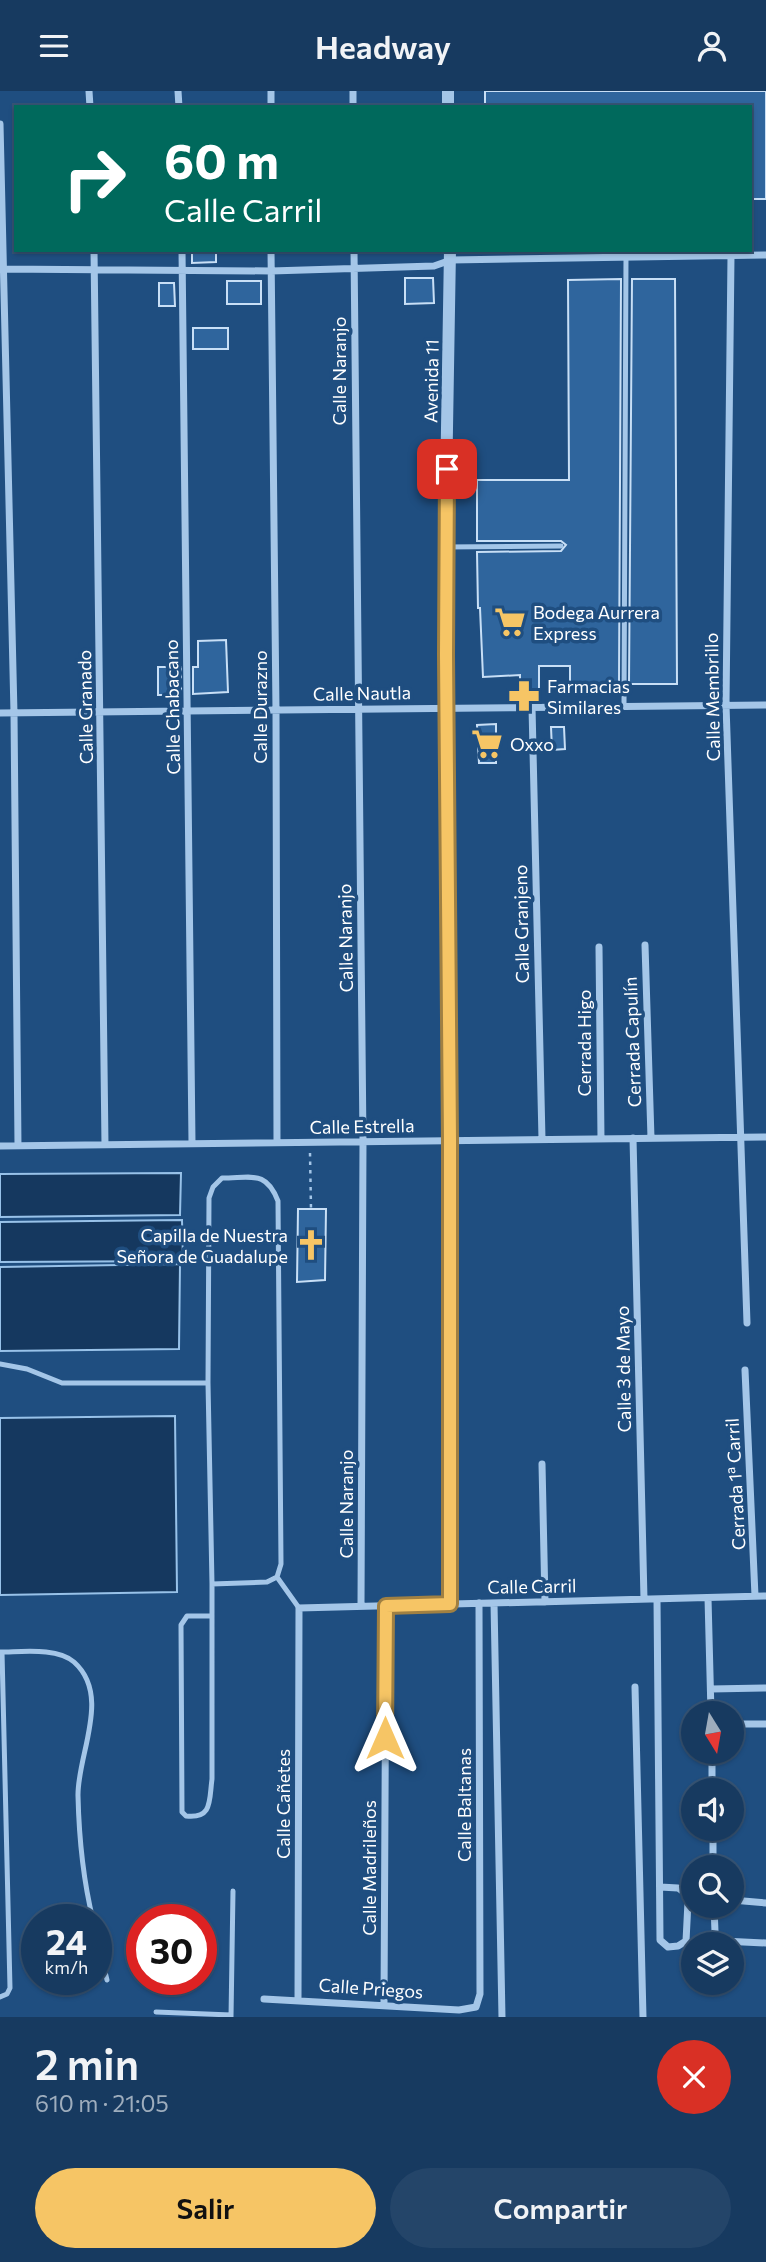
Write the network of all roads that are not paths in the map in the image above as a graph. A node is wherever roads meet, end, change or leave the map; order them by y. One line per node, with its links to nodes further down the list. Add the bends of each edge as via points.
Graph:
1 (0, 124): 11 (street)
2 (94, 252): 12 (street, Calle Granado)
3 (183, 252): 13 (street, Calle Chabacano)
4 (271, 252): 14 (street, Calle Durazno)
5 (354, 252): 10 (street, Calle Naranjo)
6 (451, 255): 9 (street); 10 (street, via 434,266); 16 (street, Avenida 11)
7 (766, 255): 8 (street)
8 (731, 256): 9 (street); 17 (street, Calle Membrillo)
9 (626, 257): 19 (lane)
10 (354, 268): 14 (street); 22 (street, Calle Naranjo)
11 (2, 269): 12 (street); 27 (street)
12 (94, 269): 13 (street); 25 (street, Calle Granado)
13 (183, 271): 14 (street); 24 (street, Calle Chabacano)
14 (271, 271): 23 (street, Calle Durazno)
15 (561, 546): 16 (lane)
16 (445, 547): 21 (street, Avenida 11)
17 (726, 705): 18 (street, Calle Nautla); 19 (street, Calle Nautla); 30 (street, Calle Membrillo)
18 (766, 705)
19 (624, 706): 20 (street, Calle Nautla)
20 (532, 707): 21 (street, Calle Nautla); 34 (street, Calle Granjeno)
21 (446, 708): 22 (street, Calle Nautla); 36 (street, Avenida 11)
22 (358, 709): 23 (street, Calle Nautla); 37 (street, Calle Naranjo)
23 (276, 710): 24 (street, Calle Nautla); 38 (street, Calle Durazno)
24 (187, 711): 25 (street, Calle Nautla); 39 (street, Calle Chabacano)
25 (101, 712): 27 (street, Calle Nautla); 40 (street, Calle Granado)
26 (0, 713): 27 (street, Calle Nautla)
27 (14, 713): 42 (street)
28 (645, 945): 33 (street, Cerrada Capulín)
29 (599, 947): 35 (street, Cerrada Higo)
30 (741, 1137): 31 (street, Calle Estrella); 33 (street, Calle Estrella); 43 (street, Calle Membrillo)
31 (766, 1137)
32 (634, 1138): 33 (street, Calle Estrella); 35 (street, Calle Estrella); 53 (street, Calle 3 de Mayo)
33 (651, 1138)
34 (542, 1139): 35 (street, Calle Estrella); 36 (street, Calle Estrella)
35 (601, 1139)
36 (450, 1140): 37 (street, Calle Estrella); 58 (street, Avenida 11)
37 (363, 1141): 38 (street, Calle Estrella); 59 (street, Calle Naranjo)
38 (277, 1142): 39 (street, Calle Estrella)
39 (192, 1143): 40 (street, Calle Estrella)
40 (105, 1145): 42 (street, Calle Estrella)
41 (0, 1146): 42 (street, Calle Estrella)
42 (19, 1146)
43 (747, 1323)
44 (0, 1364): 46 (lane, via 62,1383)
45 (745, 1370): 50 (street, Cerrada 1ª Carril)
46 (208, 1383): 48 (lane, via 209,1198 222,1178 261,1178 272,1186 278,1201 281,1565); 49 (lane)
47 (542, 1464): 55 (street)
48 (277, 1577): 49 (lane, via 267,1582); 61 (lane)
49 (212, 1584): 62 (lane)
50 (755, 1596): 51 (street, Calle Carril); 52 (street, Calle Carril)
51 (766, 1596)
52 (708, 1598): 54 (street, Calle Carril); 66 (street)
53 (644, 1599): 54 (street, Calle Carril); 55 (street, Calle Carril)
54 (657, 1599): 70 (street)
55 (545, 1602): 57 (street, Calle Carril)
56 (478, 1603): 57 (street, Calle Carril); 58 (street, Calle Carril); 81 (street, Calle Baltanas, via 480,1994)
57 (494, 1603): 84 (street)
58 (450, 1604): 60 (street, Calle Carril)
59 (361, 1606): 60 (street, Calle Carril); 61 (street, Calle Carril)
60 (386, 1606): 80 (street, Calle Madrileños)
61 (299, 1608): 79 (street, Calle Cañetes)
62 (211, 1616): 62 (lane, via 187,1616 181,1625 182,1812 194,1817 208,1810 212,1779)
63 (1, 1652): 74 (lane, via 58,1654 73,1661 91,1693 78,1793); 77 (lane, via 10,1988)
64 (635, 1687): 85 (street)
65 (766, 1688): 66 (street)
66 (711, 1689): 67 (street)
67 (711, 1701)
68 (744, 1724): 69 (street)
69 (766, 1724)
70 (660, 1887): 70 (street, via 678,1888 688,1902 686,1941 678,1946 668,1947 660,1940)
71 (233, 1891): 83 (lane)
72 (744, 1902): 73 (street)
73 (766, 1903)
74 (89, 1904)
75 (714, 1918): 76 (street, via 715,1932 723,1941)
76 (766, 1943)
77 (0, 1997)
78 (264, 1999): 79 (street, Calle Priegos)
79 (298, 2000): 80 (street, Calle Priegos)
80 (384, 2004): 81 (street, Calle Priegos, via 459,2010)
81 (476, 2007)
82 (156, 2012): 83 (lane)
83 (231, 2016)
84 (502, 2017)
85 (643, 2017)

